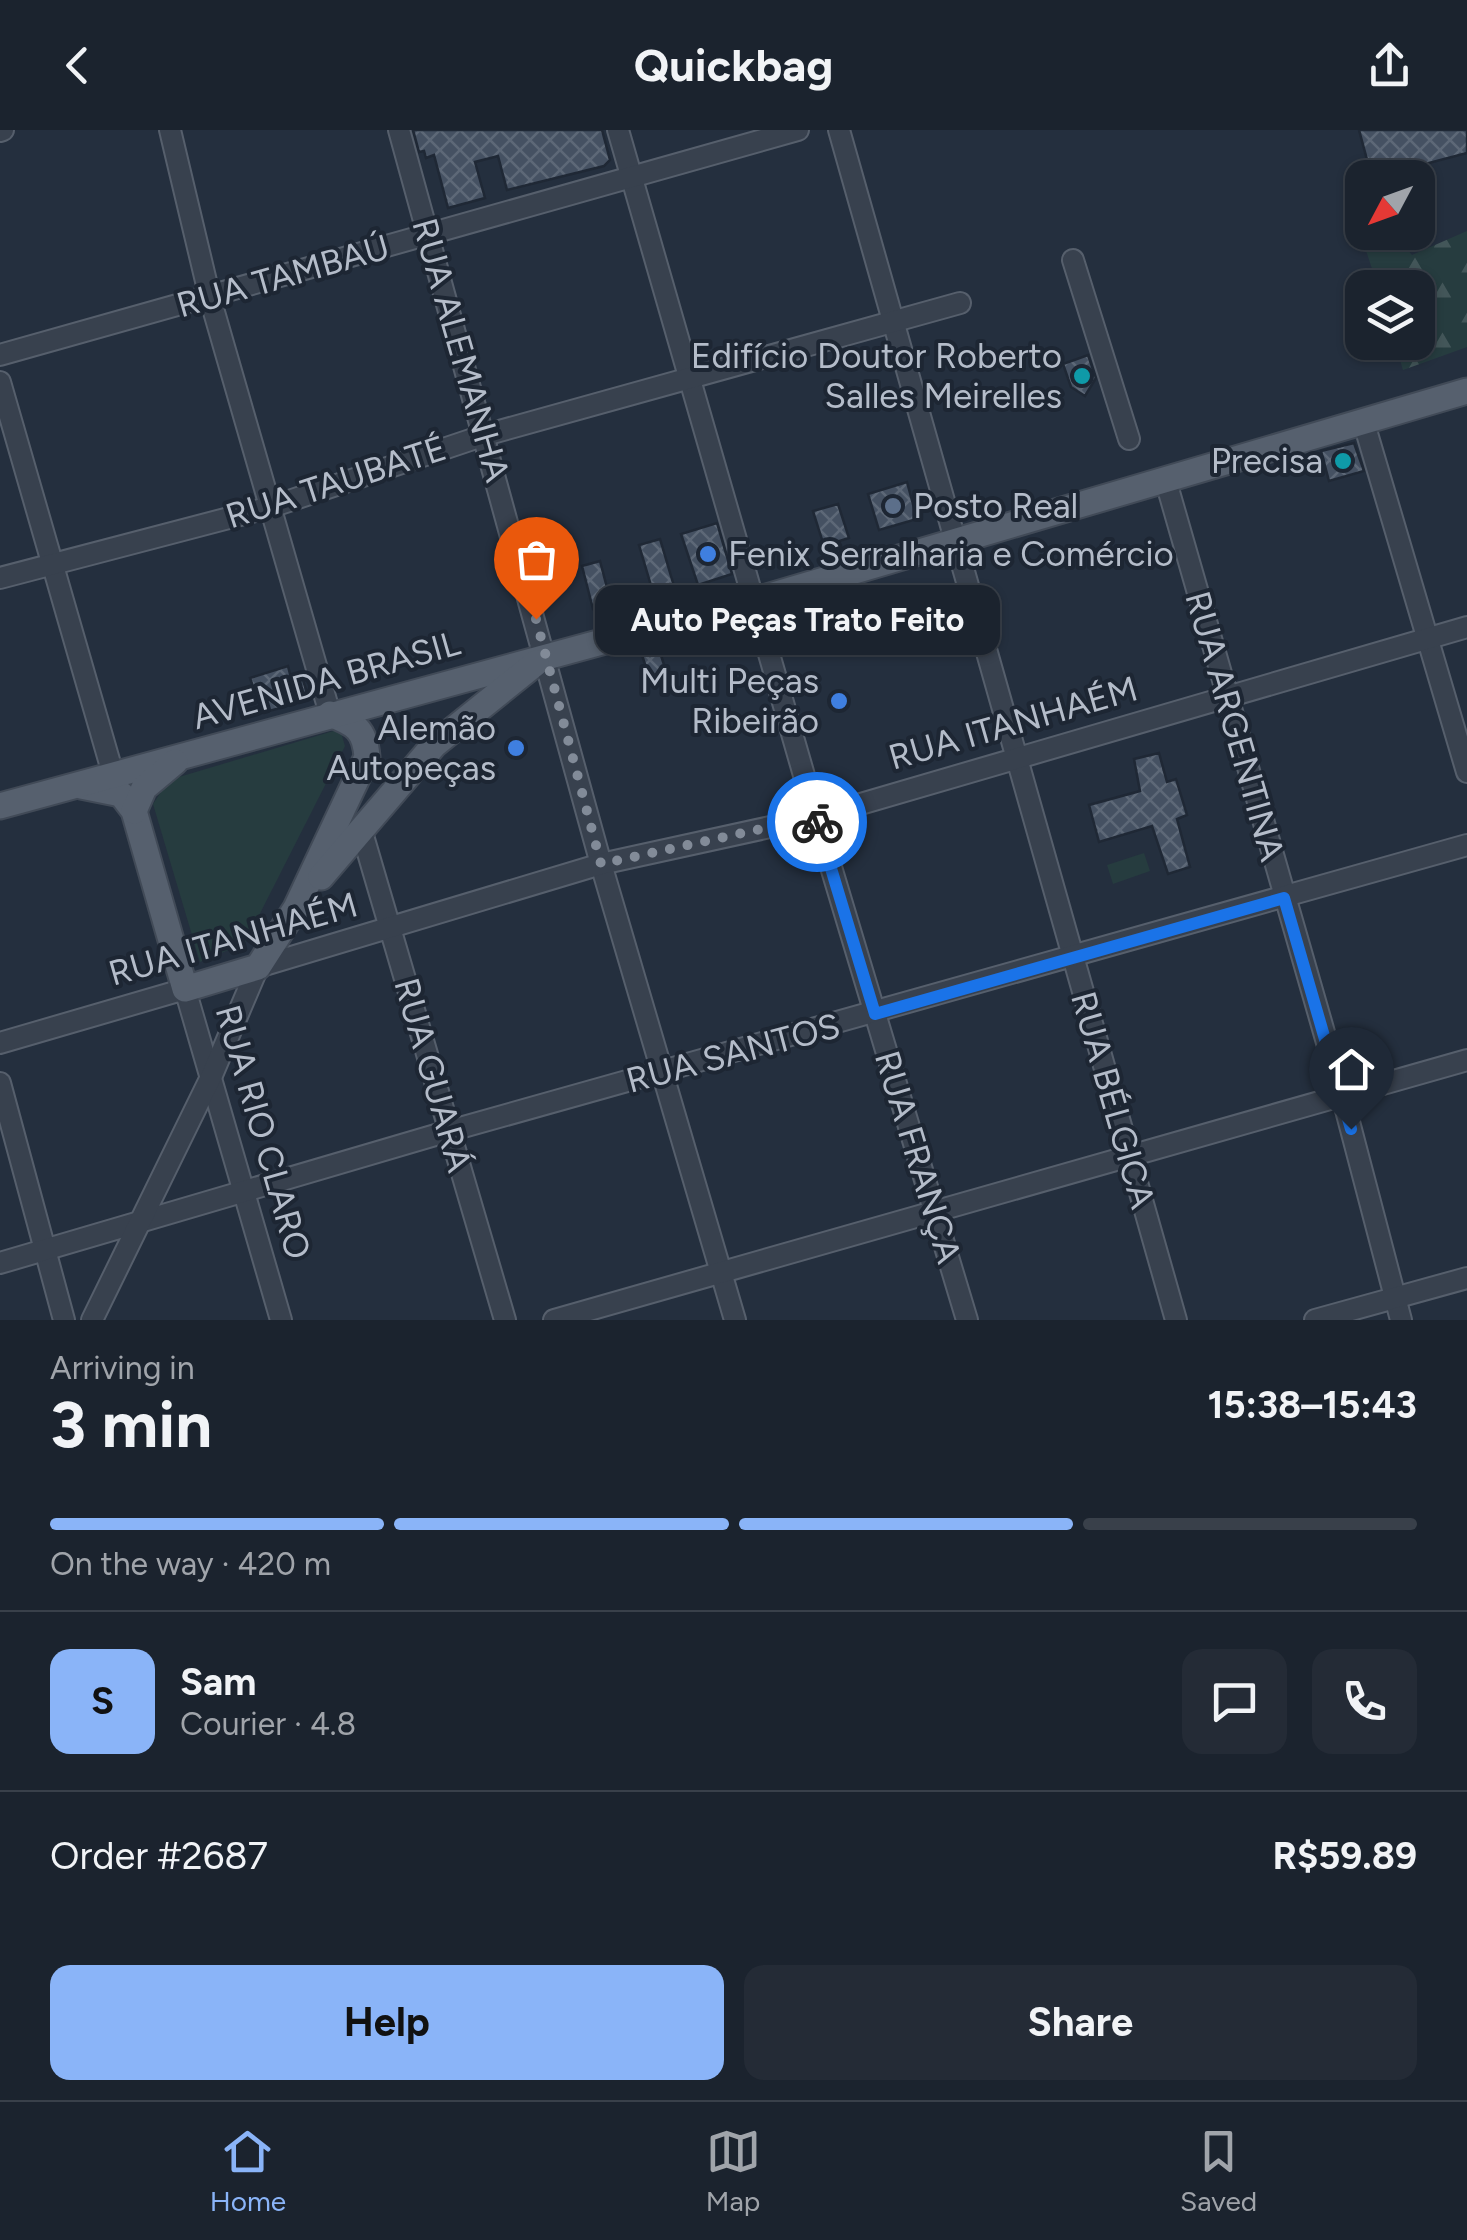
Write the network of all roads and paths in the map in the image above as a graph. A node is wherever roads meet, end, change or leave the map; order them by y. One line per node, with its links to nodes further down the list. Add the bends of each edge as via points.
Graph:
1 (170, 130): 9 (street)
2 (399, 130): 7 (street, RUA ALEMANHA)
3 (618, 130): 6 (street, RUA FRANÇA)
4 (798, 130): 6 (street, RUA TAMBAÚ)
5 (839, 130): 11 (street, RUA BÉLGICA)
6 (632, 176): 7 (street, RUA TAMBAÚ); 13 (street, RUA FRANÇA)
7 (428, 234): 9 (street, RUA TAMBAÚ); 17 (street, RUA ALEMANHA)
8 (1073, 260): 18 (street)
9 (210, 298): 12 (street, RUA TAMBAÚ); 20 (street)
10 (960, 303): 11 (street, RUA TAUBATÉ)
11 (895, 320): 13 (street, RUA TAUBATÉ); 21 (street, RUA BÉLGICA)
12 (0, 356)
13 (689, 379): 17 (street, RUA TAUBATÉ); 24 (street, RUA FRANÇA)
14 (0, 382): 22 (street)
15 (1467, 390): 16 (main road, AVENIDA BRASIL)
16 (1364, 420): 19 (main road, AVENIDA BRASIL); 26 (street)
17 (485, 435): 20 (street, RUA TAUBATÉ); 27 (street, RUA ALEMANHA)
18 (1130, 439)
19 (1165, 478): 21 (main road, AVENIDA BRASIL); 28 (street, RUA ARGENTINA)
20 (270, 506): 22 (street, RUA TAUBATÉ); 29 (street)
21 (956, 543): 24 (main road, AVENIDA BRASIL); 31 (street, RUA BÉLGICA)
22 (53, 563): 23 (street, RUA TAUBATÉ); 33 (street)
23 (0, 578)
24 (756, 600): 27 (main road, AVENIDA BRASIL); 37 (street, RUA FRANÇA)
25 (1467, 627): 26 (street, RUA ITANHAÉM)
26 (1425, 639): 28 (street, RUA ITANHAÉM); 32 (street)
27 (546, 656): 29 (main road, AVENIDA BRASIL); 38 (main road, via 434,745); 40 (street, RUA ALEMANHA)
28 (1225, 699): 31 (street, RUA ITANHAÉM); 41 (street, RUA ARGENTINA)
29 (330, 714): 30 (main road, AVENIDA BRASIL); 42 (main road, via 355,724 366,737 367,757)
30 (183, 756): 33 (main road, AVENIDA BRASIL); 36 (main road, AVENIDA BRASIL, via 156,775)
31 (1016, 759): 37 (street, RUA ITANHAÉM); 44 (street, RUA BÉLGICA)
32 (1467, 772)
33 (113, 774): 34 (main road, AVENIDA BRASIL)
34 (62, 787): 35 (main road, AVENIDA BRASIL); 36 (main road, via 108,788)
35 (0, 806)
36 (134, 810): 46 (main road, RUA RIO CLARO)
37 (816, 817): 40 (street, RUA ITANHAÉM); 47 (street, RUA FRANÇA)
38 (361, 829): 42 (main road); 43 (street, RUA GUARÁ)
39 (1467, 845): 41 (street, RUA SANTOS)
40 (601, 864): 43 (street, RUA ITANHAÉM); 50 (street, RUA ALEMANHA)
41 (1284, 898): 44 (street, RUA SANTOS); 53 (street, RUA ARGENTINA)
42 (296, 908): 45 (main road)
43 (392, 930): 45 (street, RUA ITANHAÉM); 54 (street, RUA GUARÁ)
44 (1073, 959): 47 (street, RUA SANTOS); 55 (street, RUA BÉLGICA)
45 (258, 967): 46 (main road, RUA ITANHAÉM); 51 (street)
46 (185, 989): 48 (street, RUA ITANHAÉM); 51 (street, RUA RIO CLARO)
47 (875, 1014): 50 (street, RUA SANTOS); 57 (street, RUA FRANÇA)
48 (0, 1043)
49 (1467, 1060): 53 (street)
50 (662, 1072): 54 (street, RUA SANTOS); 61 (street, RUA ALEMANHA)
51 (212, 1075): 56 (street, RUA RIO CLARO); 58 (street)
52 (0, 1083): 59 (street)
53 (1342, 1096): 55 (street); 63 (street, RUA ARGENTINA)
54 (449, 1131): 56 (street, RUA SANTOS); 67 (street, RUA GUARÁ)
55 (1128, 1156): 57 (street); 71 (street, RUA BÉLGICA)
56 (246, 1191): 58 (street, RUA SANTOS); 66 (street, RUA RIO CLARO)
57 (934, 1212): 61 (street); 70 (street, RUA FRANÇA)
58 (136, 1225): 59 (street, RUA SANTOS); 65 (street)
59 (45, 1250): 60 (street, RUA SANTOS); 64 (street)
60 (0, 1263)
61 (720, 1272): 68 (street); 69 (street, RUA ALEMANHA)
62 (1467, 1278): 63 (street)
63 (1395, 1296): 72 (street); 73 (street, RUA ARGENTINA)
64 (64, 1320)
65 (92, 1320)
66 (281, 1320)
67 (506, 1320)
68 (554, 1320)
69 (734, 1320)
70 (967, 1320)
71 (1176, 1320)
72 (1316, 1320)
73 (1401, 1320)

